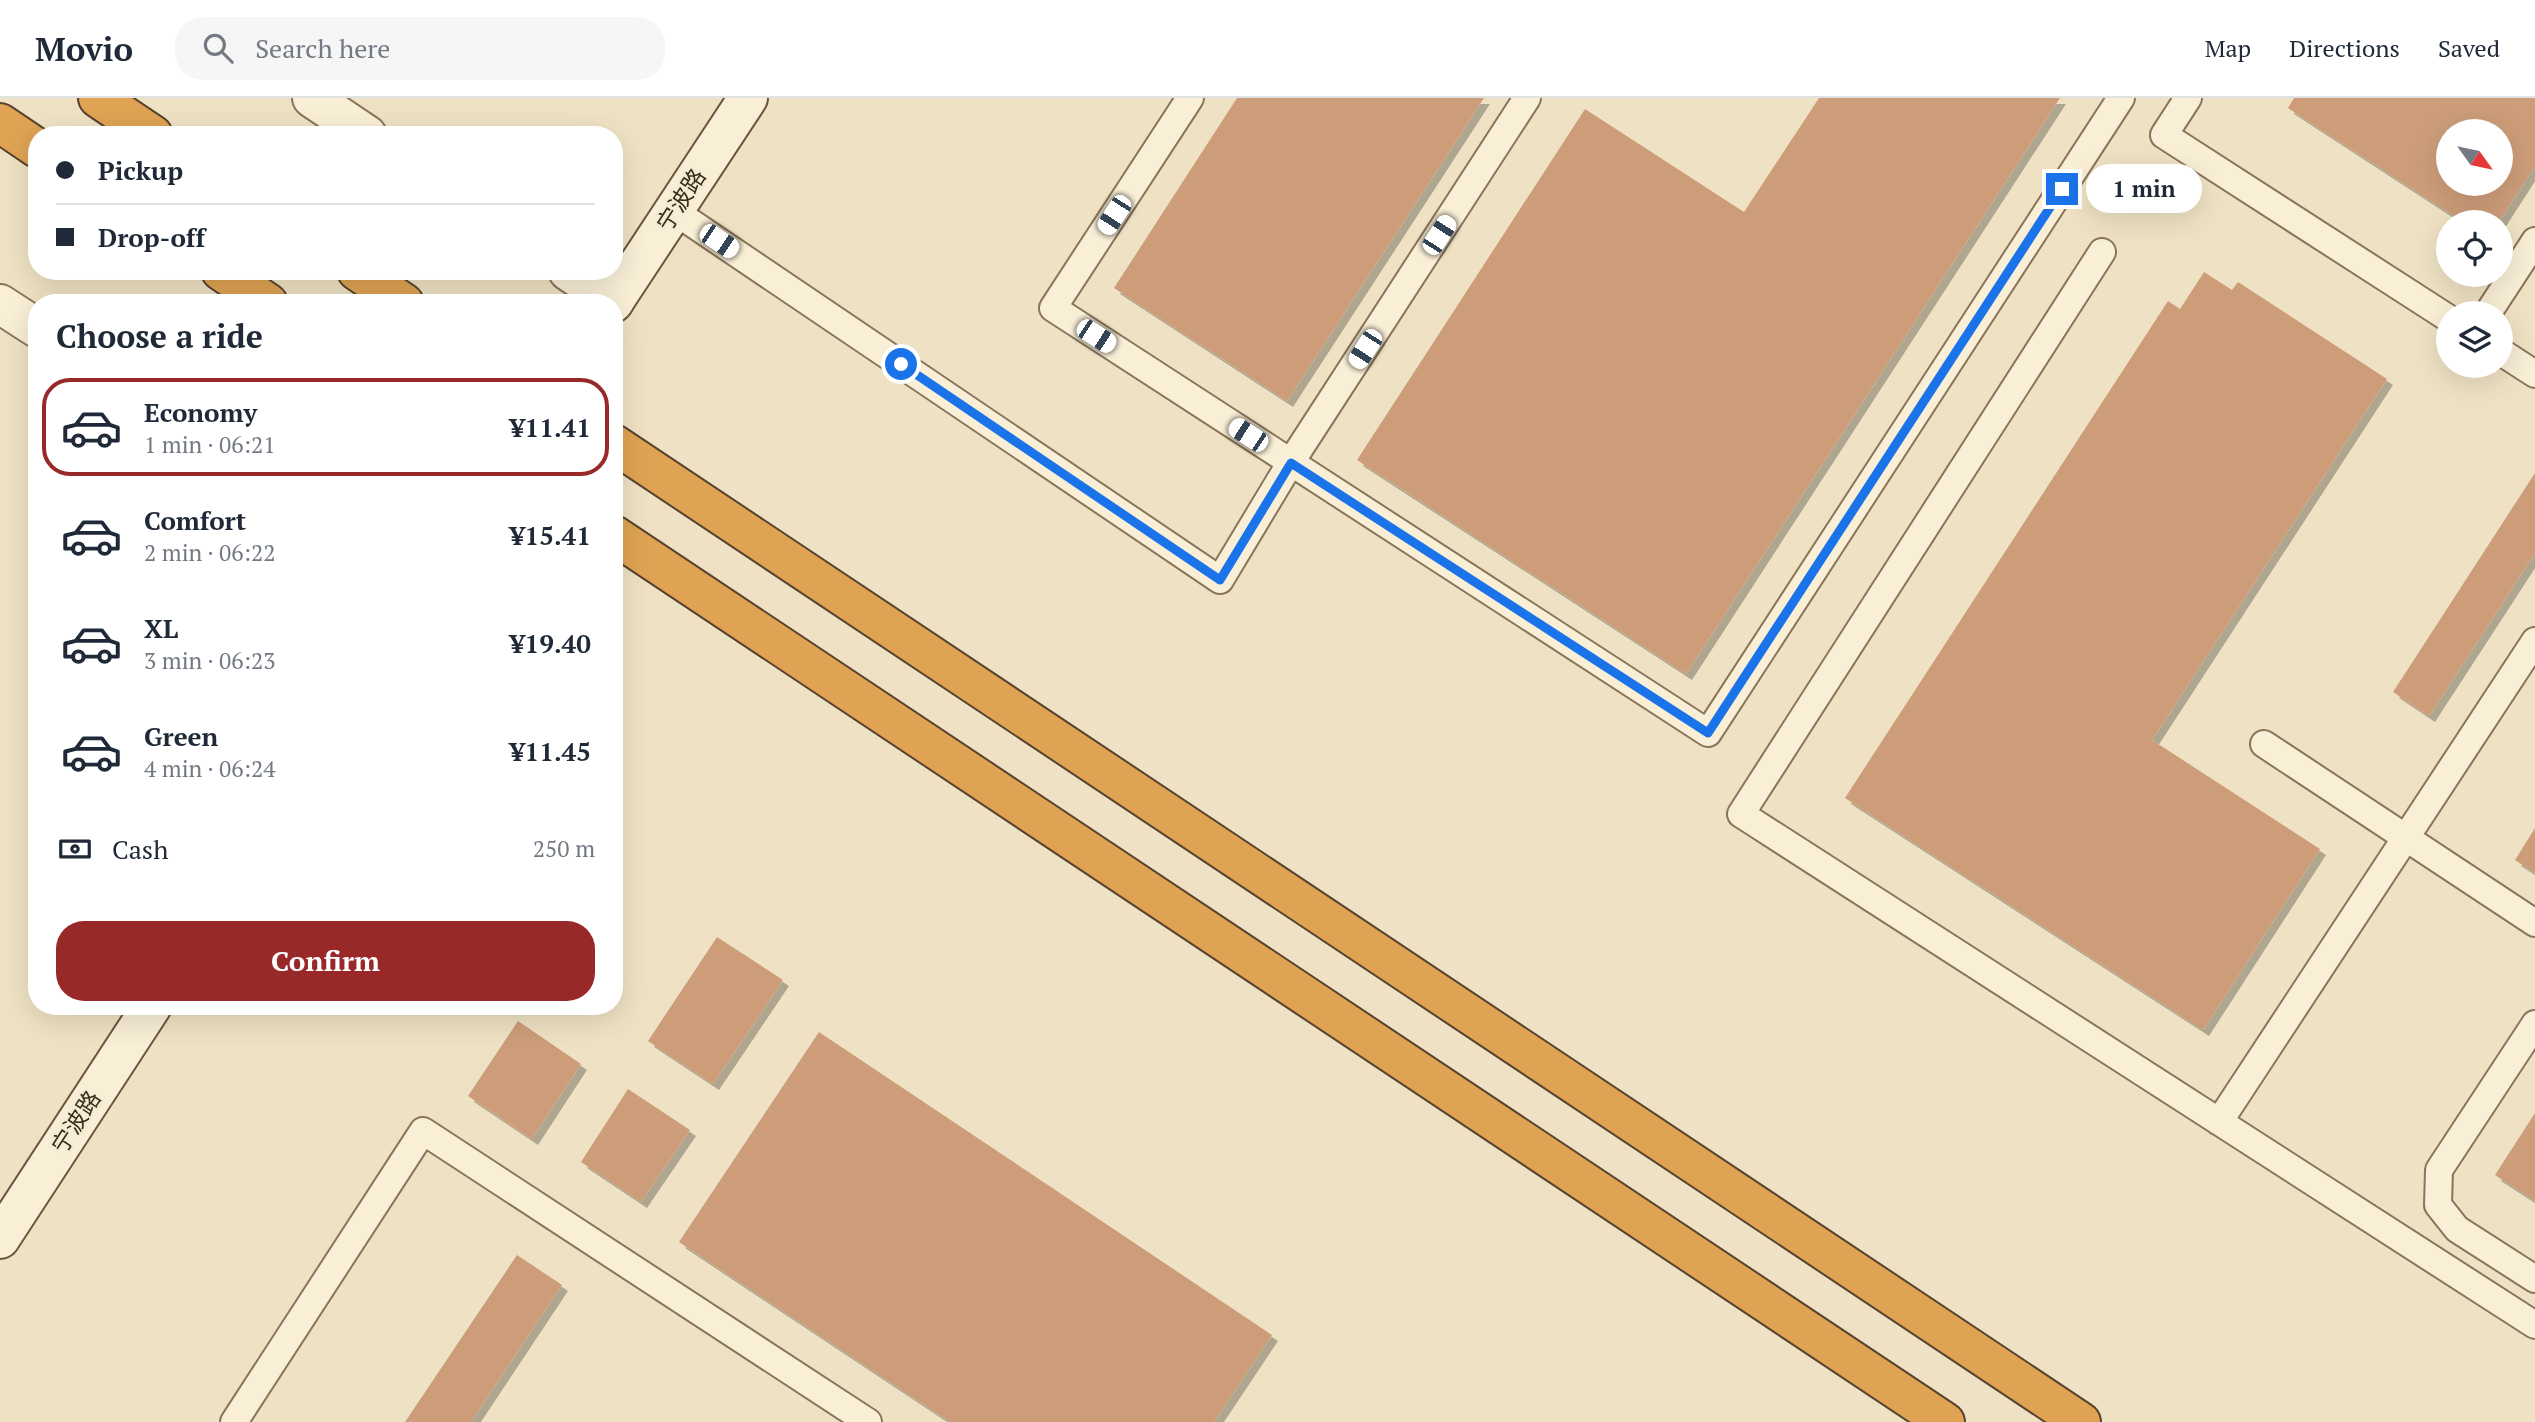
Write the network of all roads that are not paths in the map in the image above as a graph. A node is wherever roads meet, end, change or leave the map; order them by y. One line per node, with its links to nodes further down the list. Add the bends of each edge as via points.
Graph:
1 (98, 98): 9 (highway)
2 (312, 98): 10 (street)
3 (748, 98): 12 (street, 宁波路)
4 (1190, 98): 29 (lane, via 1053,308)
5 (1527, 98): 29 (lane)
6 (2121, 98): 29 (lane, via 1708,733)
7 (2188, 98): 24 (lane, via 2164,135)
8 (0, 123): 11 (highway)
9 (140, 126)
10 (354, 126)
11 (28, 142)
12 (674, 211): 21 (street, 宁波路); 29 (lane, via 1220,580)
13 (2535, 241): 22 (lane)
14 (2102, 252): 37 (lane, via 1741,814)
15 (234, 280): 18 (highway)
16 (370, 280): 19 (highway)
17 (581, 280): 20 (street)
18 (255, 294)
19 (391, 294)
20 (601, 294)
21 (618, 294)
22 (2496, 301)
23 (0, 304): 25 (street)
24 (2436, 310)
25 (28, 322)
26 (2513, 360): 27 (lane)
27 (2535, 374)
28 (623, 449): 44 (highway)
29 (1291, 463)
30 (623, 540): 43 (highway)
31 (2535, 641): 33 (lane)
32 (2264, 744): 33 (lane)
33 (2405, 838): 34 (lane); 37 (lane)
34 (2535, 923)
35 (146, 1015): 38 (street, 宁波路)
36 (2535, 1024): 39 (lane, via 2438,1170 2438,1205 2457,1229)
37 (2219, 1122): 40 (lane)
38 (0, 1239)
39 (2535, 1279)
40 (2535, 1325)
41 (234, 1422): 42 (lane, via 423,1131)
42 (868, 1422)
43 (1945, 1422)
44 (2081, 1422)

